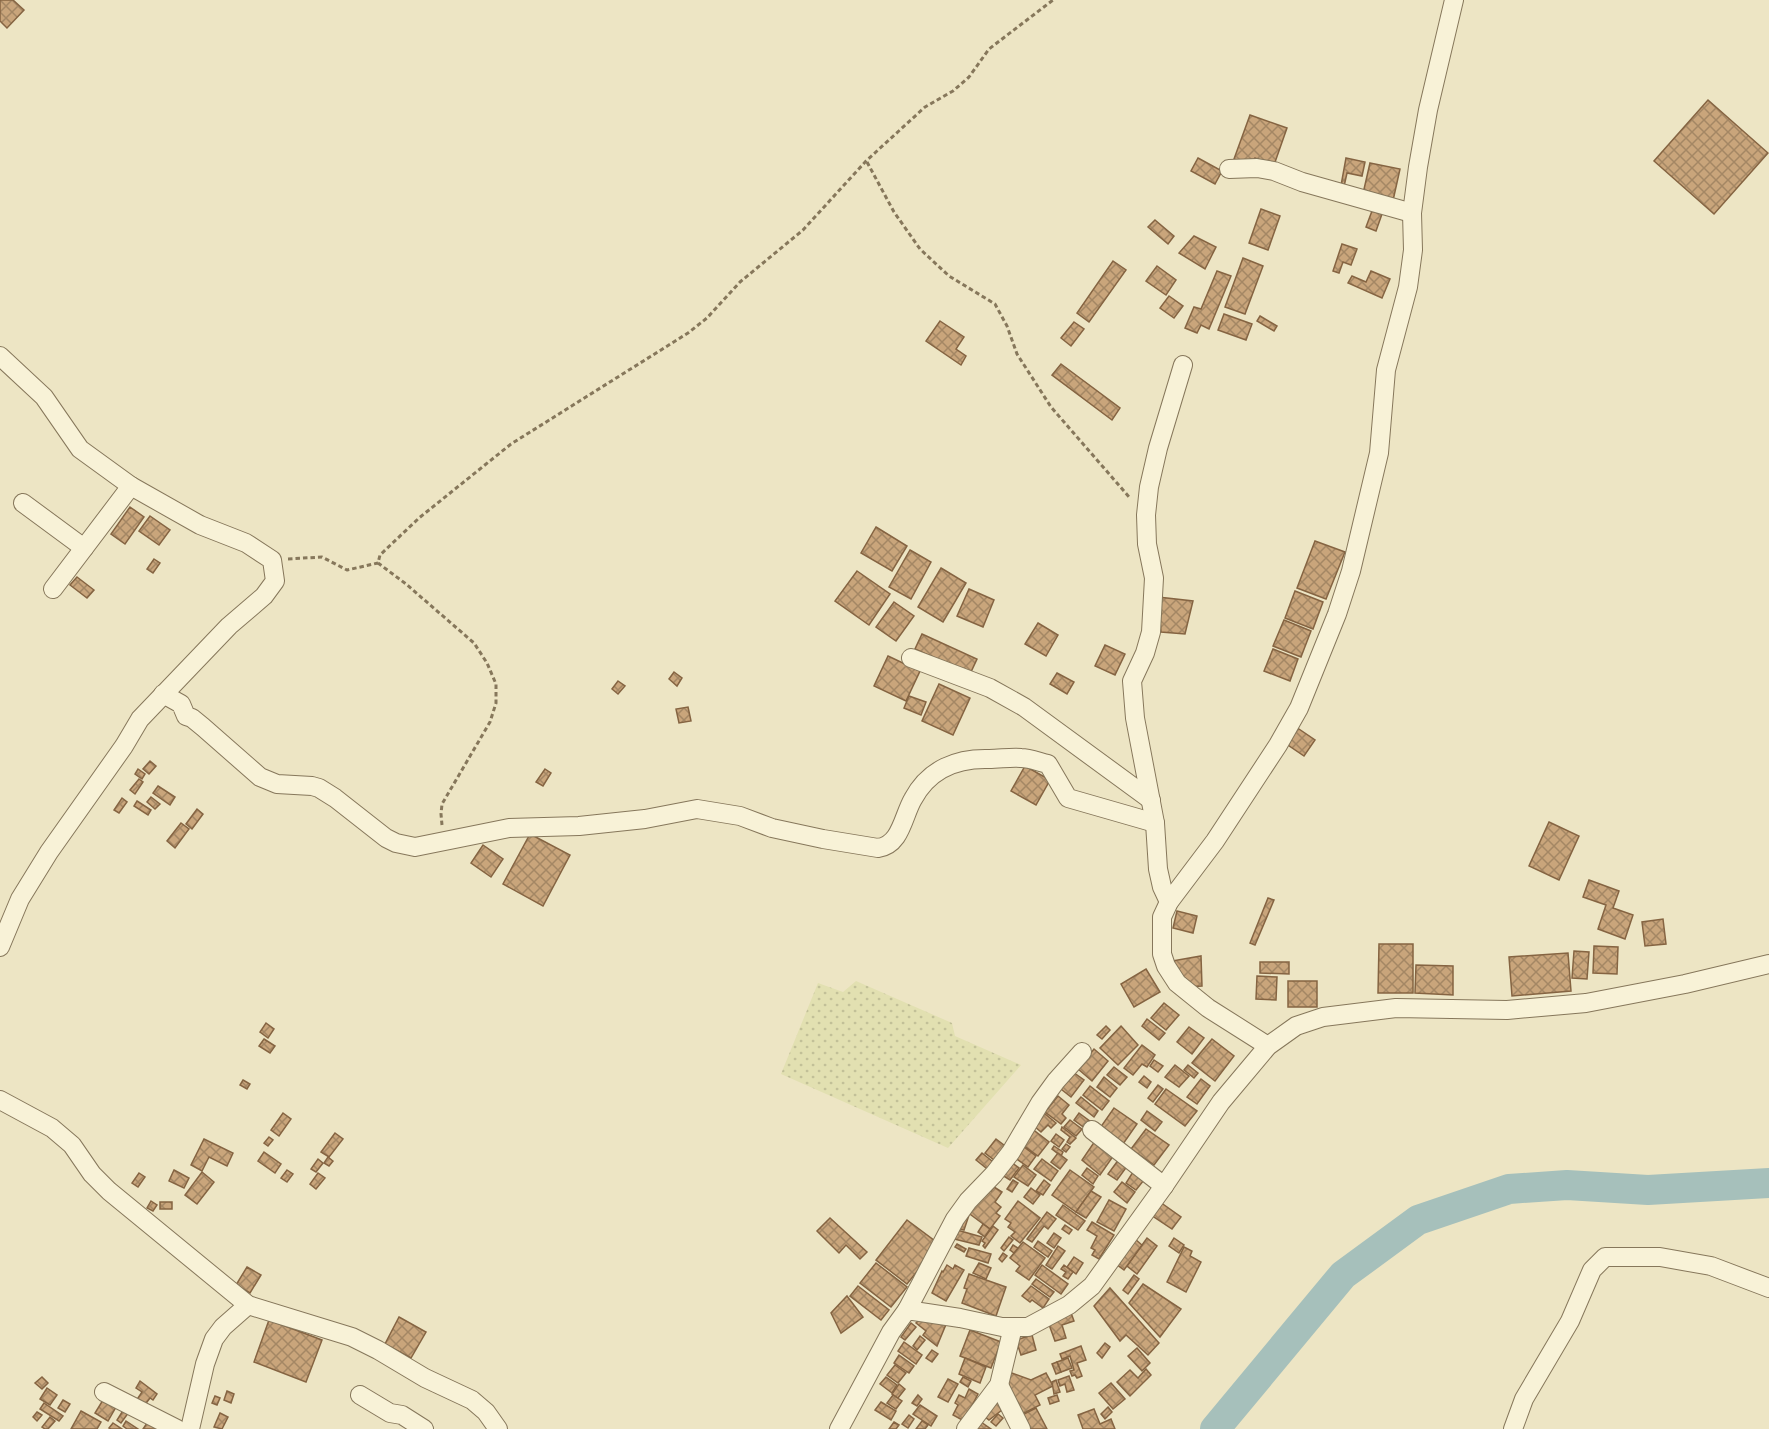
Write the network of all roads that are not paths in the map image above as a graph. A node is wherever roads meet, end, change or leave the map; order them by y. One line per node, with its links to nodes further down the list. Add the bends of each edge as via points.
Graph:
1 (1454, 0): 3 (street, via 1428,110)
2 (1229, 169): 3 (street, via 1274,171 1312,186)
3 (1412, 213): 14 (street, via 1413,250 1408,286 1386,370 1379,453 1337,614 1299,708 1278,745)
4 (0, 356): 6 (street, via 44,397 80,449)
5 (1183, 365): 12 (street, via 1149,487 1147,544 1154,578 1151,632 1132,681)
6 (131, 486): 8 (street); 11 (street, via 272,560 275,581 264,596)
7 (23, 503): 8 (street)
8 (84, 548): 9 (street)
9 (53, 589)
10 (911, 658): 12 (street, via 990,688 1023,707)
11 (163, 694): 13 (street, via 181,704 186,716 268,782 318,788 386,838 415,847 509,828 590,825 697,809 740,816 772,828 823,839 886,847 896,837 913,798 927,778 950,764 981,758 1022,758 1048,764 1068,798); 15 (street, via 140,719 49,852 20,899)
12 (1151, 800): 13 (street)
13 (1155, 823): 14 (street, via 1158,869)
14 (1169, 902): 17 (street, via 1162,917 1162,954 1177,983)
15 (0, 947)
16 (1769, 964): 17 (street, via 1586,1003 1507,1010 1358,1011 1296,1026)
17 (1268, 1046): 21 (street, via 1221,1102)
18 (1082, 1052): 24 (street, via 1051,1088 1006,1159 955,1219)
19 (0, 1100): 23 (street, via 52,1128 72,1145 109,1191)
20 (1092, 1130): 21 (street)
21 (1164, 1186): 25 (street, via 1092,1286 1069,1305 1028,1327)
22 (1769, 1288): 36 (street, via 1711,1266 1660,1257 1605,1257 1592,1270 1570,1321 1524,1399)
23 (248, 1305): 30 (street, via 214,1339); 32 (street, via 361,1342 472,1400)
24 (907, 1310): 25 (street); 33 (street, via 891,1332)
25 (1013, 1327): 26 (street)
26 (999, 1385): 34 (street); 35 (street)
27 (104, 1392): 29 (street)
28 (360, 1395): 31 (street)
29 (177, 1429)
30 (190, 1429)
31 (424, 1429)
32 (498, 1429)
33 (840, 1429)
34 (966, 1429)
35 (1021, 1429)
36 (1513, 1429)

